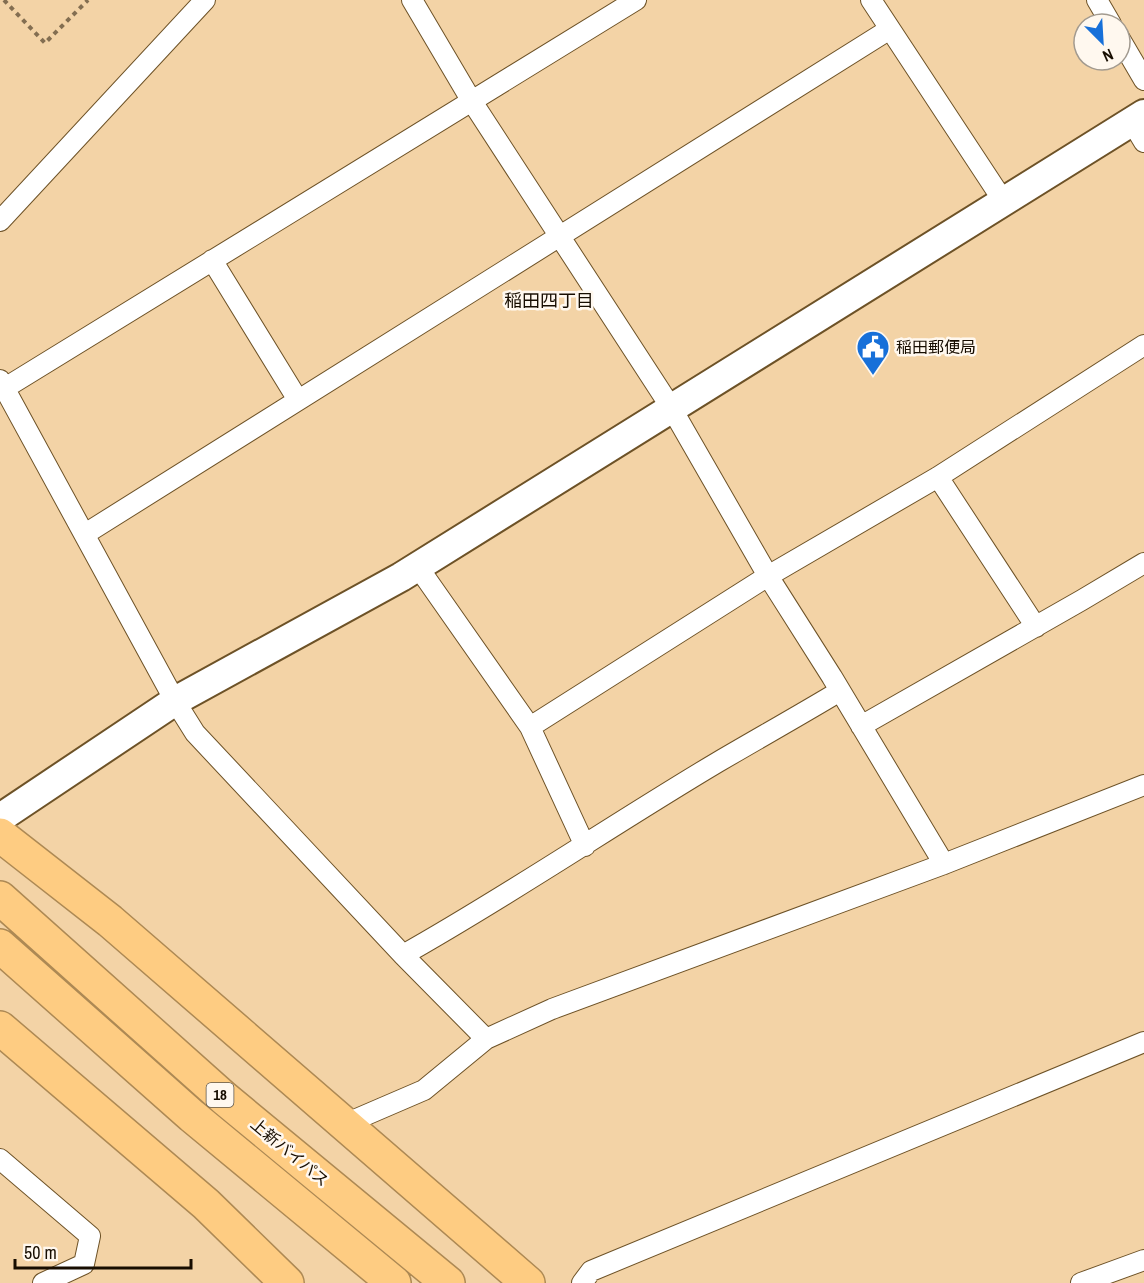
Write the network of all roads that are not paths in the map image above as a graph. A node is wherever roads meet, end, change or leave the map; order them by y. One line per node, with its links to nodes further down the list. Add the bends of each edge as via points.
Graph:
1 (205, 0): 11 (street)
2 (412, 0): 8 (street)
3 (636, 0): 8 (street)
4 (871, 0): 5 (street)
5 (890, 29): 10 (street); 12 (street)
6 (1132, 60): 7 (street)
7 (1144, 80)
8 (471, 100): 12 (street); 13 (street)
9 (1140, 126): 10 (street)
10 (1004, 202): 17 (street)
11 (0, 221)
12 (559, 235): 16 (street); 17 (street)
13 (212, 260): 15 (street); 16 (street)
14 (1144, 345): 18 (street)
15 (2, 384): 19 (street)
16 (298, 400): 19 (street)
17 (672, 409): 21 (street); 22 (street)
18 (938, 477): 22 (street); 23 (street)
19 (85, 534): 25 (street)
20 (1144, 562): 23 (street)
21 (418, 567): 25 (street); 27 (street)
22 (768, 576): 24 (street); 27 (street)
23 (1036, 627): 26 (street)
24 (840, 690): 26 (street); 31 (street)
25 (175, 700): 29 (street); 35 (street, via 195,733)
26 (861, 726): 32 (street)
27 (530, 727): 31 (street)
28 (1144, 785): 32 (street)
29 (0, 818)
30 (0, 835): 39 (highway, via 110,921)
31 (585, 846): 35 (street)
32 (944, 864): 37 (street, via 552,1009)
33 (0, 898): 45 (highway, 上新バイパス / 18, via 224,1098)
34 (0, 946): 44 (highway, 上新バイパス / 18, via 192,1116)
35 (403, 956): 37 (street)
36 (0, 1028): 43 (highway, via 206,1204)
37 (486, 1039): 39 (street, via 424,1090)
38 (1144, 1042): 47 (street, via 591,1271)
39 (345, 1124): 46 (highway)
40 (0, 1159): 42 (street, via 90,1236 84,1263)
41 (1144, 1261): 48 (street)
42 (43, 1283)
43 (287, 1283)
44 (394, 1283)
45 (448, 1283)
46 (528, 1283)
47 (582, 1283)
48 (1081, 1283)

